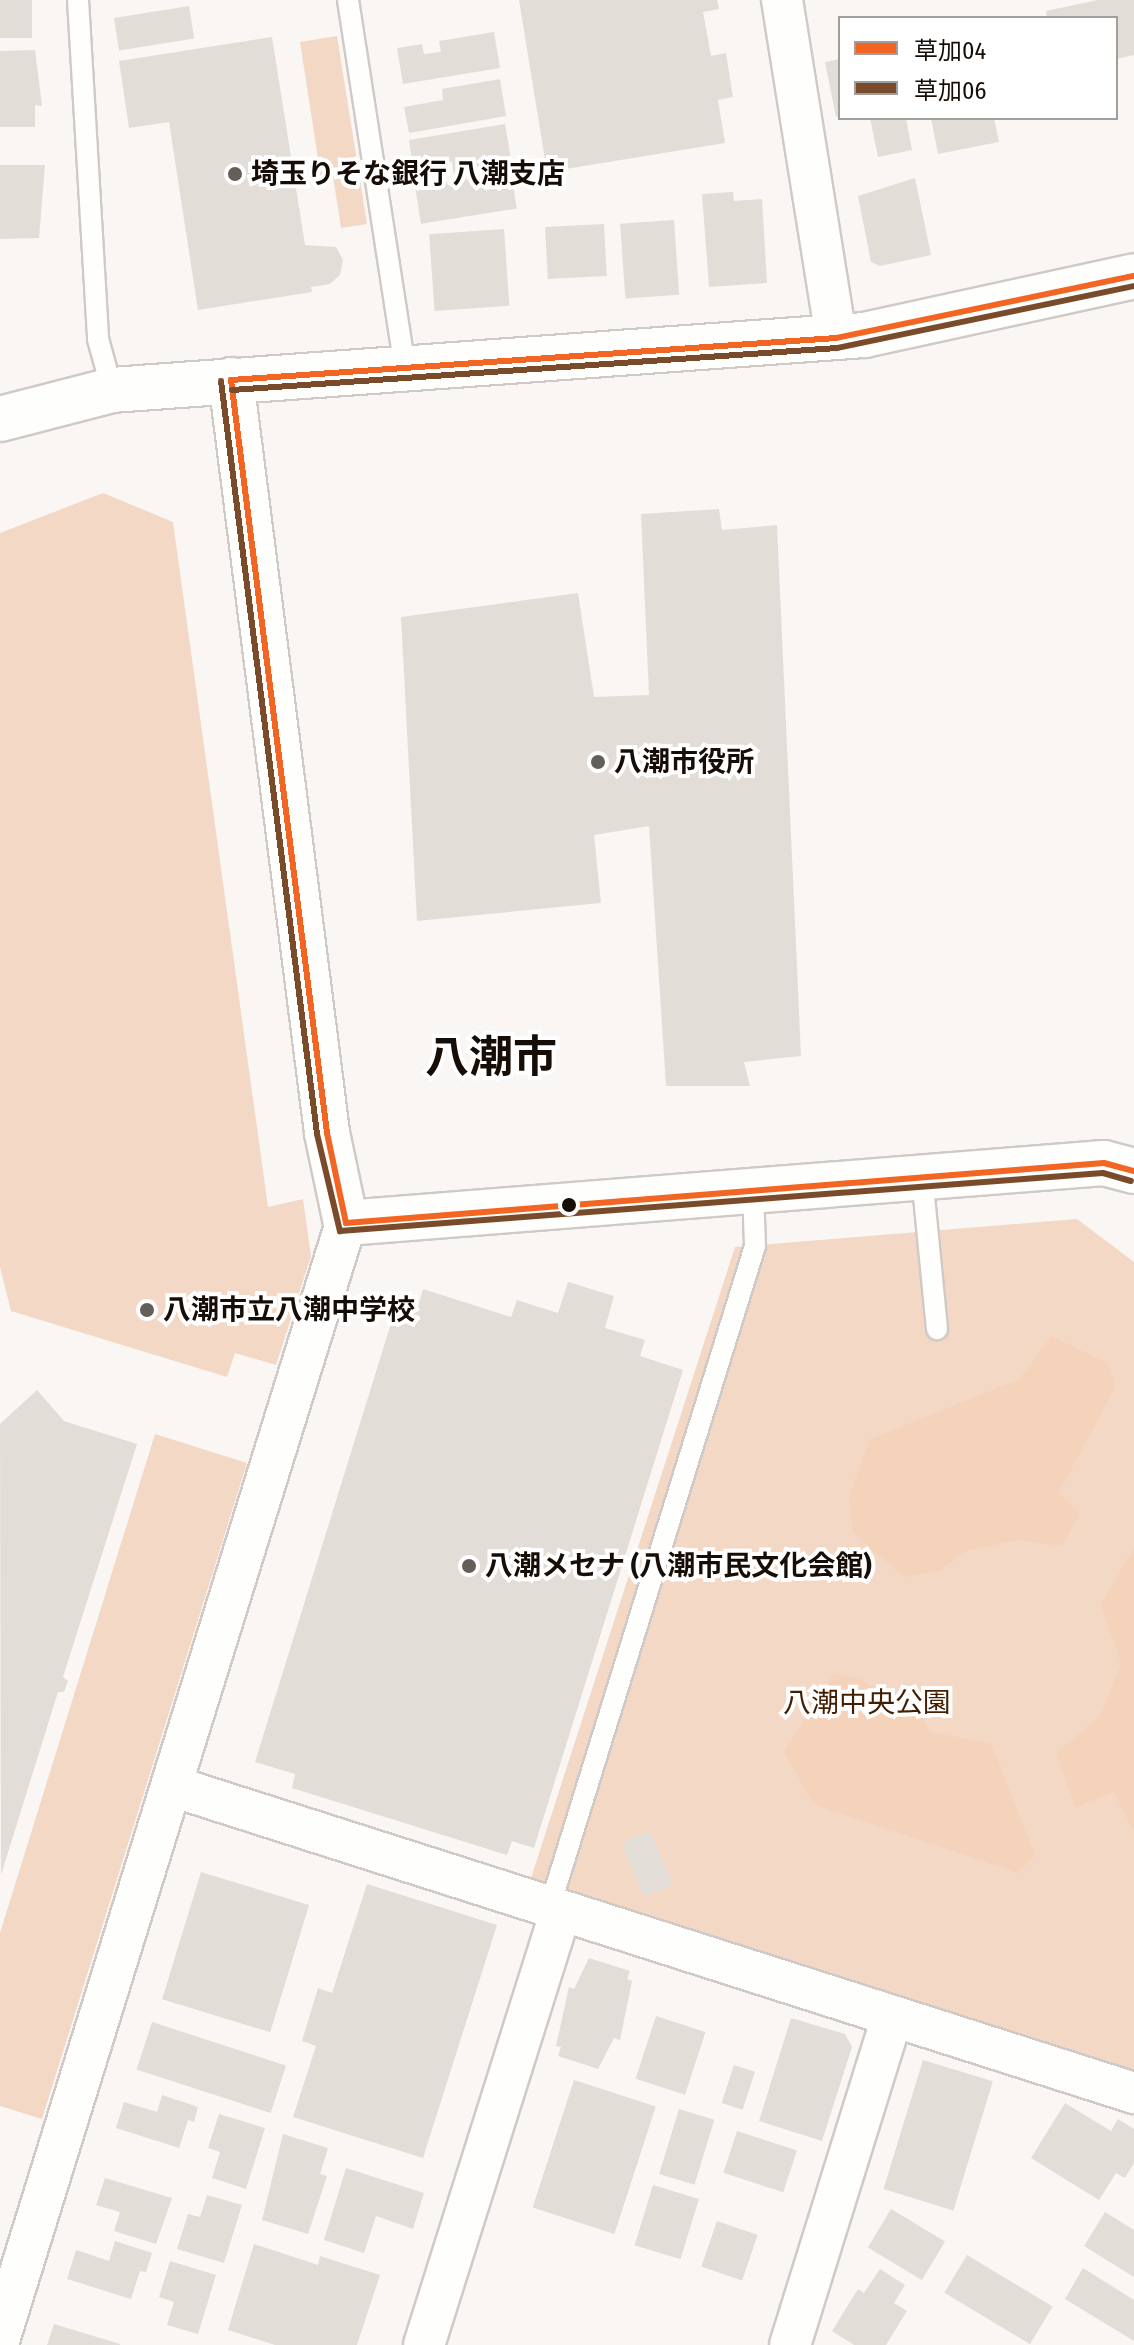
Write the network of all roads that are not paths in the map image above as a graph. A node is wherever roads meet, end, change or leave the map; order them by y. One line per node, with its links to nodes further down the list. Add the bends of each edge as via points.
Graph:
1 (78, 0): 8 (lane, via 98,339)
2 (348, 0): 6 (lane)
3 (782, 0): 5 (street)
4 (1134, 276): 5 (street)
5 (836, 338): 6 (street)
6 (405, 367): 7 (street)
7 (231, 380): 8 (street); 13 (street, via 327,1133)
8 (112, 390): 9 (street)
9 (0, 419)
10 (1134, 1171): 11 (street, via 1104,1163)
11 (922, 1176): 12 (street); 14 (lane)
12 (753, 1188): 13 (street); 16 (lane, via 755,1246)
13 (346, 1223): 15 (street)
14 (937, 1329)
15 (172, 1786): 16 (street); 19 (street)
16 (554, 1911): 17 (street); 20 (street)
17 (892, 2017): 18 (street); 21 (street)
18 (1134, 2093)
19 (0, 2337)
20 (424, 2345)
21 (790, 2345)

